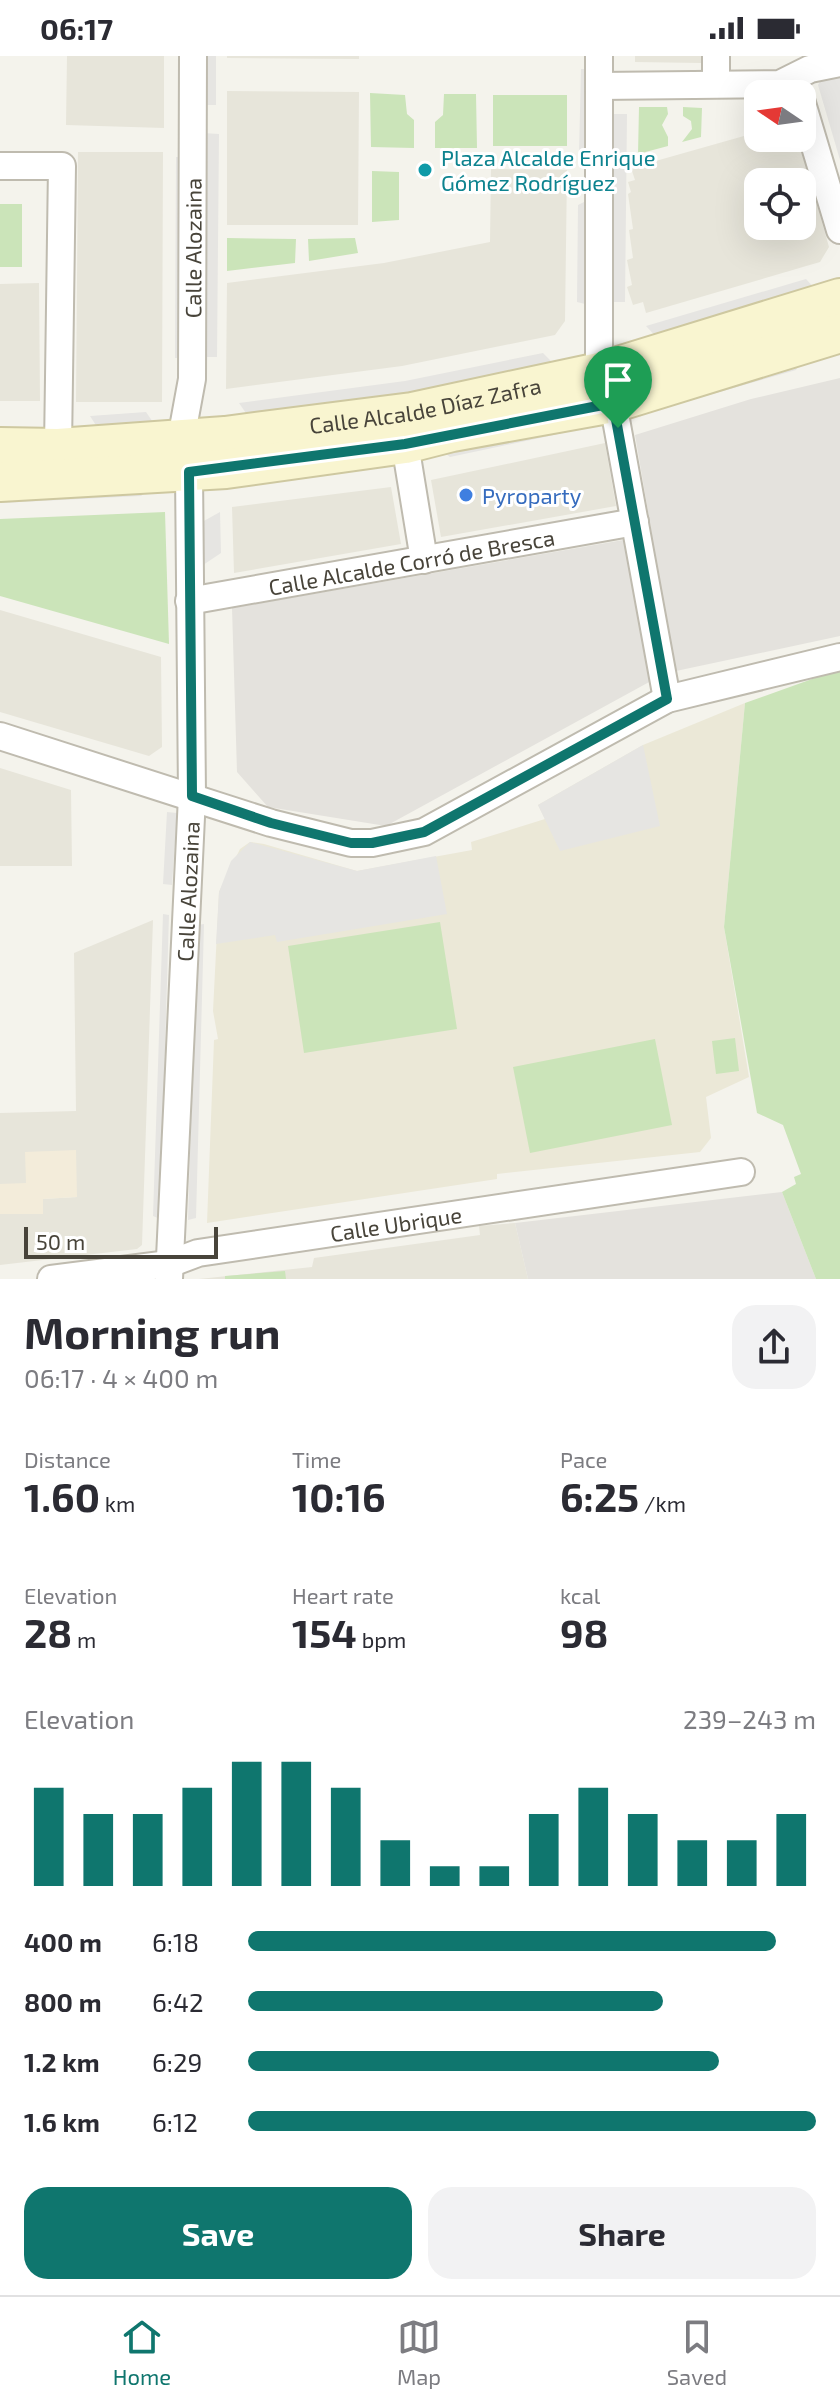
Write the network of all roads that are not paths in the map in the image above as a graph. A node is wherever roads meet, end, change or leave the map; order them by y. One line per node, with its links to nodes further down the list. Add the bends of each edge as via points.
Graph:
1 (193, 56): 16 (street, Calle Alozaina, via 192,379)
2 (599, 56): 7 (street)
3 (716, 56): 6 (street)
4 (840, 63): 5 (street)
5 (796, 76): 6 (street, via 780,84)
6 (716, 83): 7 (street)
7 (599, 86): 12 (street)
8 (816, 150): 10 (street)
9 (0, 166): 15 (street, via 62,166)
10 (840, 230)
11 (840, 326): 12 (main road, Calle Alcalde Díaz Zafra)
12 (606, 388): 13 (main road, Calle Alcalde Díaz Zafra); 16 (main road, Calle Alcalde Díaz Zafra, via 412,412); 18 (street)
13 (405, 444): 16 (main road, Calle Alcalde Díaz Zafra); 19 (street)
14 (0, 447): 15 (main road, Calle Alcalde Díaz Zafra)
15 (58, 448): 16 (main road, Calle Alcalde Díaz Zafra)
16 (185, 455): 17 (main road, Calle Alcalde Díaz Zafra); 20 (street, Calle Alozaina)
17 (0, 482)
18 (635, 522): 19 (street, Calle Alcalde Corró de Bresca); 22 (street)
19 (424, 560): 20 (street, Calle Alcalde Corró de Bresca)
20 (189, 601): 24 (street, Calle Alozaina)
21 (840, 657): 22 (street)
22 (667, 699): 24 (street, via 424,832 372,843 351,843 271,823)
23 (0, 736): 24 (street)
24 (192, 796): 26 (street, Calle Alozaina)
25 (741, 1172): 26 (street, Calle Ubrique, via 198,1253)
26 (169, 1271): 27 (street, Calle Ubrique)
27 (51, 1279)

